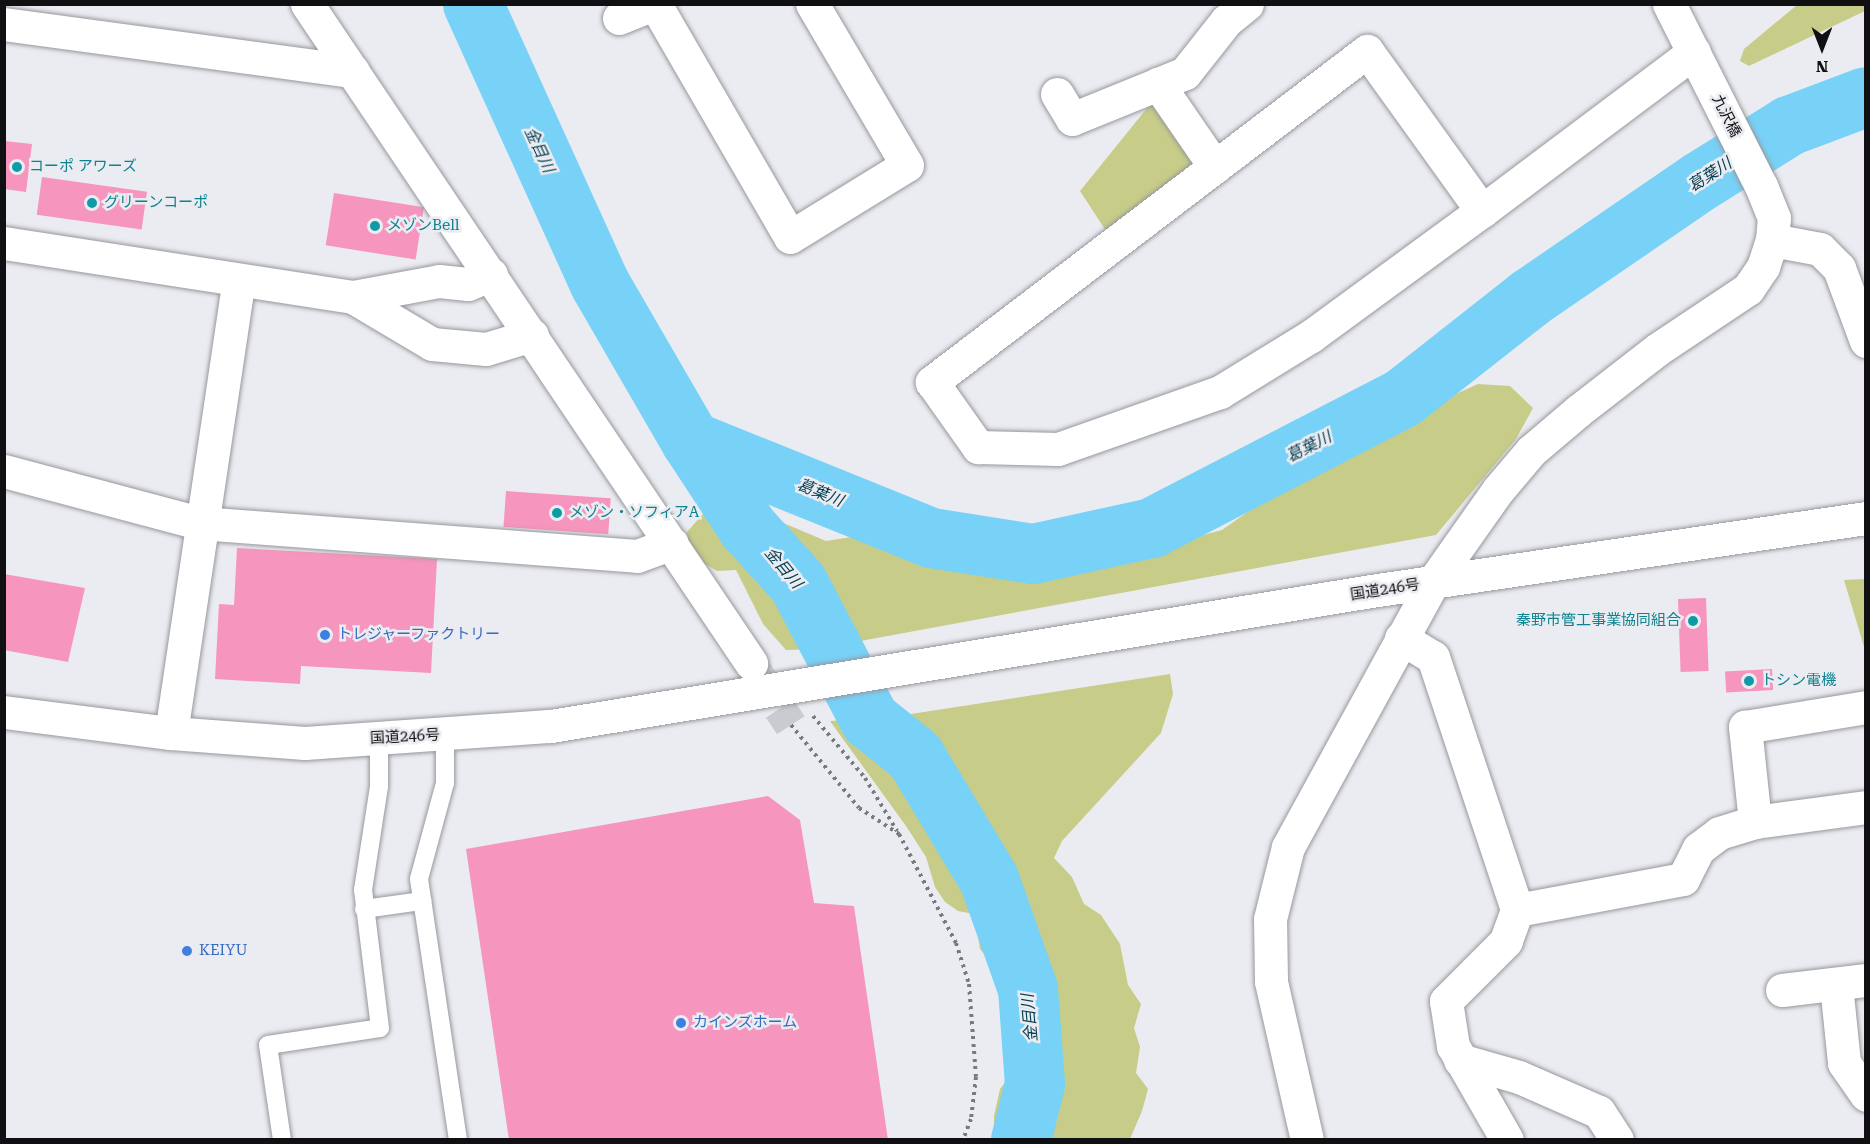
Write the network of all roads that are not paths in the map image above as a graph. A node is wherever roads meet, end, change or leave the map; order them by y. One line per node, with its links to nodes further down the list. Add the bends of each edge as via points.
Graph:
1 (307, 4): 9 (main road)
2 (654, 4): 3 (main road, via 790,237 907,165); 6 (main road)
3 (812, 4)
4 (1247, 4): 10 (main road, via 1226,21 1185,73)
5 (1669, 4): 8 (main road, 九沢橋)
6 (619, 18)
7 (4, 24): 9 (main road)
8 (1700, 65): 13 (main road); 14 (main road, 九沢橋, via 1761,186 1774,218)
9 (353, 71): 17 (main road)
10 (1158, 84): 11 (main road, via 1072,119); 12 (main road)
11 (1057, 94)
12 (1215, 167): 13 (main road, via 1367,51); 13 (main road, via 932,382 978,447 1058,448 1220,392 1311,336)
13 (1482, 211)
14 (1772, 240): 16 (main road, via 1820,249); 26 (main road, via 1763,267 1748,289 1659,349 1531,451)
15 (4, 243): 18 (main road)
16 (1852, 262): 21 (main road)
17 (491, 274): 19 (main road, via 468,284 439,281); 20 (main road)
18 (239, 280): 19 (main road); 24 (main road)
19 (353, 297): 20 (main road, via 432,344 486,349)
20 (532, 334): 25 (main road)
21 (1866, 341)
22 (4, 471): 24 (main road)
23 (1866, 518): 26 (main road, 国道246号)
24 (200, 522): 25 (main road, via 637,556); 31 (main road)
25 (672, 543): 28 (main road)
26 (1433, 582): 27 (main road); 32 (main road, 国道246号, via 551,726)
27 (1401, 638): 38 (main road, via 1433,657); 45 (main road, via 1288,847 1270,919 1271,981)
28 (751, 663)
29 (1866, 707): 35 (main road, via 1745,728)
30 (4, 712): 31 (main road, 国道246号)
31 (171, 734): 33 (main road, 国道246号, via 305,743)
32 (445, 736): 33 (main road, 国道246号); 36 (lane, via 446,783 418,879)
33 (379, 738): 37 (lane, via 379,787 364,871)
34 (1866, 807): 35 (main road)
35 (1755, 822): 38 (main road, via 1719,833 1698,849 1683,879)
36 (422, 901): 37 (lane); 44 (lane)
37 (364, 909): 43 (lane, via 380,1028 268,1045)
38 (1517, 910): 41 (main road, via 1506,941 1446,1001 1452,1046)
39 (1851, 982): 40 (main road); 42 (main road, via 1844,1063)
40 (1782, 990)
41 (1460, 1060): 46 (main road); 47 (main road, via 1519,1077 1599,1112)
42 (1866, 1095)
43 (282, 1140)
44 (458, 1140)
45 (1307, 1140)
46 (1507, 1140)
47 (1617, 1140)

